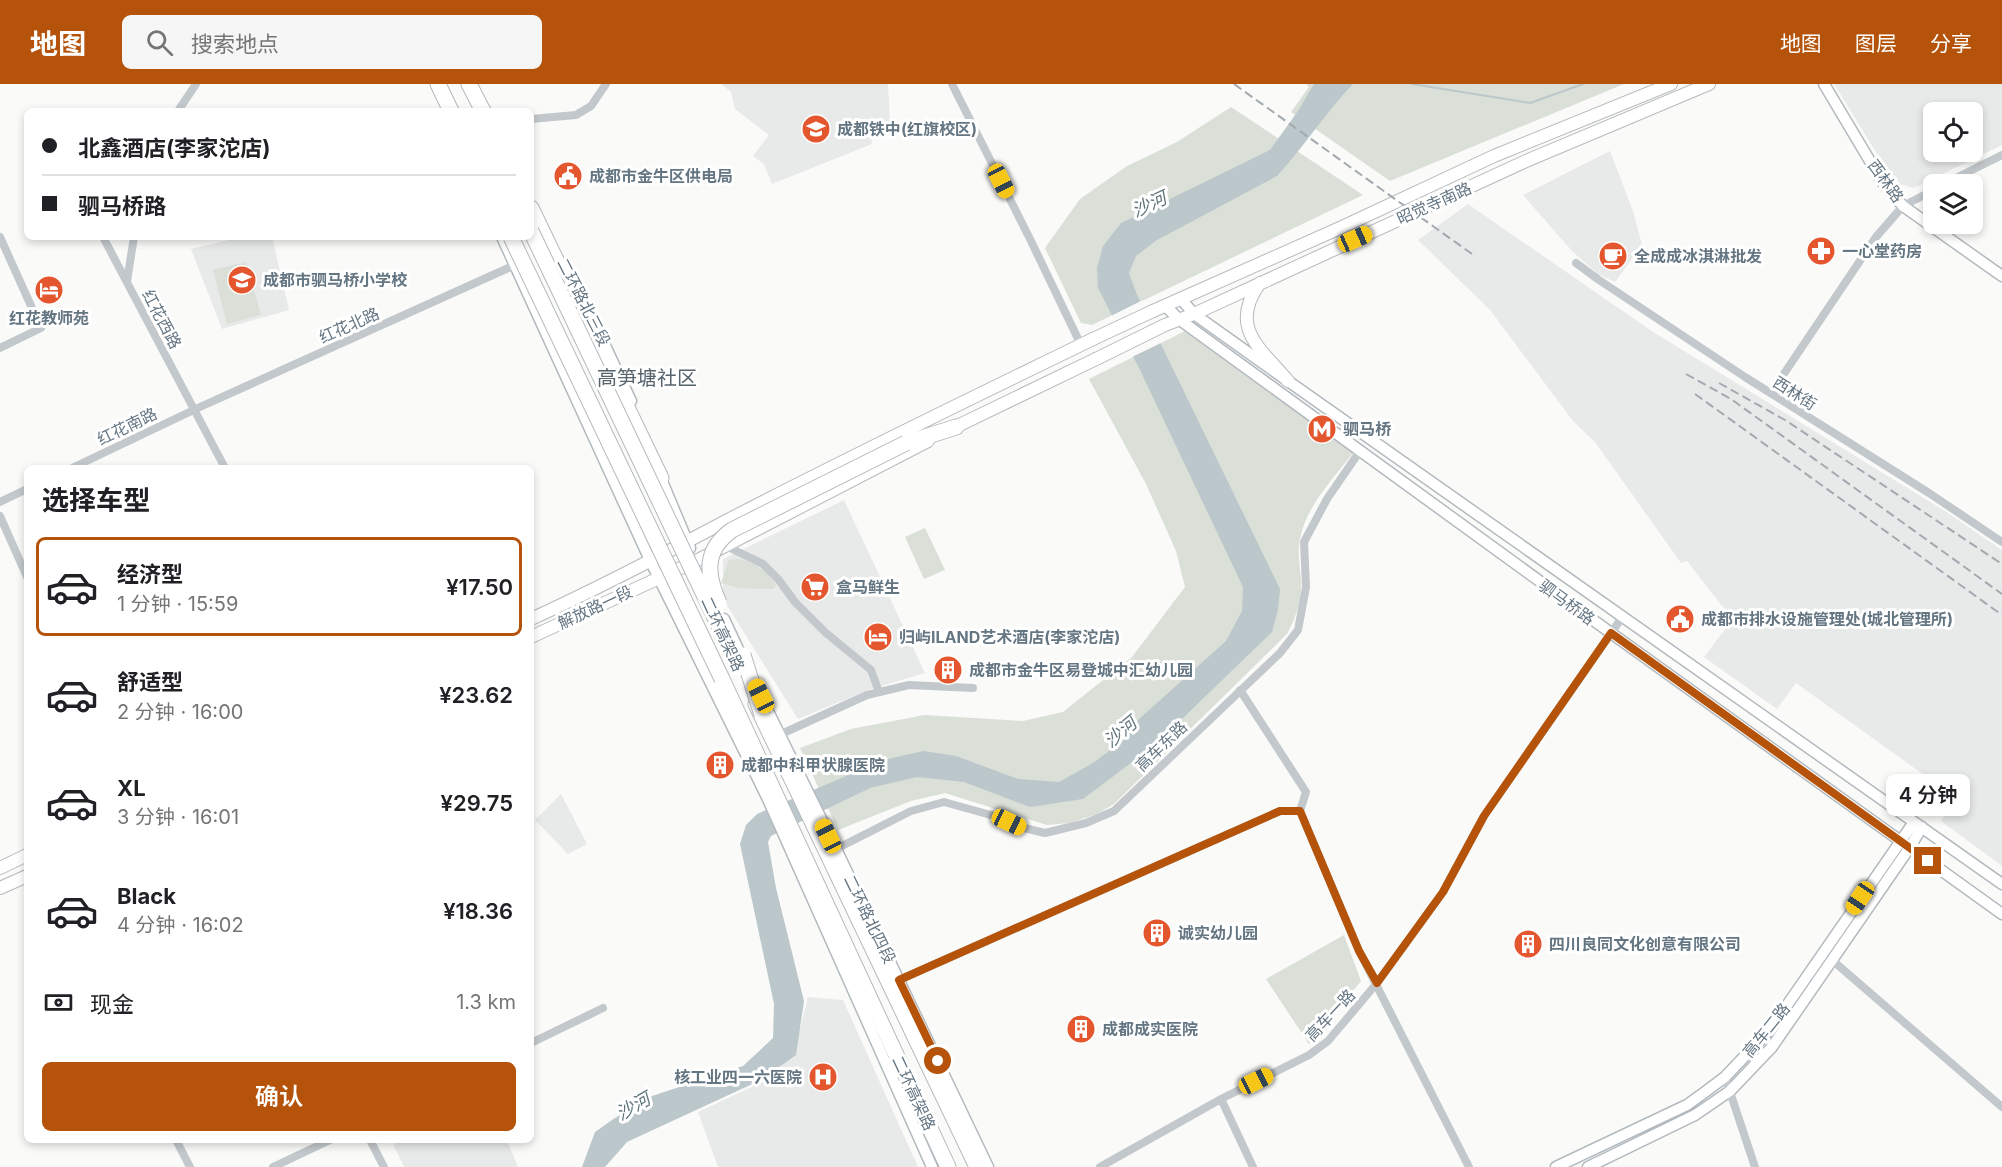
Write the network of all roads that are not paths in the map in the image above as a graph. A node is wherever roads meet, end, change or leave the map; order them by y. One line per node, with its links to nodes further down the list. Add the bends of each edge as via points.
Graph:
1 (196, 84): 12 (street)
2 (430, 84): 13 (main road)
3 (438, 84): 14 (highway)
4 (461, 84): 15 (highway)
5 (469, 84): 16 (highway)
6 (476, 84): 17 (main road)
7 (606, 84): 18 (street, via 591,106 576,115)
8 (952, 84): 40 (street)
9 (1671, 84): 36 (main road, 昭觉寺南路, via 1494,156)
10 (1709, 84): 35 (main road, 昭觉寺南路, via 1526,161)
11 (1824, 84): 23 (main road, 西林路, via 1883,183)
12 (180, 108)
13 (442, 108)
14 (450, 108)
15 (473, 108)
16 (481, 108)
17 (488, 108)
18 (534, 119)
19 (2002, 155): 20 (street)
20 (1964, 174)
21 (1923, 196): 23 (street)
22 (534, 202): 49 (main road, 二环路北三段, via 623,380)
23 (1903, 206): 33 (main road, 西林路); 43 (street, via 1876,237)
24 (534, 214): 49 (highway)
25 (0, 237): 41 (street, via 41,328)
26 (534, 237): 67 (highway, 二环高架路, bridge)
27 (105, 240): 34 (street)
28 (134, 240): 34 (street, 红花西路)
29 (503, 240): 32 (main road)
30 (512, 240): 89 (highway, 二环高架路, bridge, via 722,679)
31 (1576, 263): 43 (street, 西林街)
32 (515, 265): 44 (street, 红花北路); 56 (main road)
33 (2002, 276)
34 (127, 281): 44 (street, 红花西路)
35 (1260, 283): 38 (main road, 昭觉寺南路); 42 (main road, via 1247,306 1248,331)
36 (1181, 299): 37 (main road, 昭觉寺南路); 38 (main road, 驷马桥路)
37 (1159, 309): 39 (main road, 驷马桥路); 40 (main road, 昭觉寺南路, bridge)
38 (1194, 314): 39 (main road, 昭觉寺南路); 42 (main road, 驷马桥路)
39 (1180, 320): 45 (main road, 昭觉寺南路, bridge); 46 (main road, 驷马桥路)
40 (1081, 345): 54 (main road, 解放路一段)
41 (0, 348)
42 (1288, 381): 60 (main road, 驷马桥路)
43 (1771, 393): 53 (street, 西林街)
44 (195, 409): 47 (street, 红花南路); 48 (street, 红花西路)
45 (956, 427): 55 (main road, 解放路一段); 67 (highway, bridge, via 906,443 732,530 716,544 711,586 742,653)
46 (1360, 452): 62 (main road, 驷马桥路); 65 (street, 高车东路, via 1327,499 1304,542 1306,587 1298,630 1280,653)
47 (78, 465)
48 (223, 465)
49 (661, 478): 54 (main road, 二环路北三段)
50 (24, 490): 51 (street)
51 (0, 502)
52 (0, 516): 58 (street)
53 (2002, 542)
54 (688, 543): 56 (main road, 解放路一段); 57 (main road, 二环路北四段)
55 (726, 546): 57 (main road, 解放路一段); 66 (street, via 763,564 826,633 871,670)
56 (650, 560): 59 (main road); 61 (main road, 解放路一段)
57 (696, 561): 59 (main road, 解放路一段); 68 (main road, 二环路北四段)
58 (24, 570)
59 (659, 578): 63 (main road, 解放路一段); 96 (main road, via 767,796)
60 (1623, 616): 62 (street, 高车一路); 70 (main road, 驷马桥路)
61 (534, 618)
62 (1611, 633): 71 (main road, 驷马桥路); 82 (street, 高车一路, via 1484,816 1443,892)
63 (534, 636)
64 (973, 688): 66 (street, via 909,686)
65 (1240, 690): 69 (street, via 1306,792); 73 (street, 高车东路, via 1114,811 1086,823 1045,833 944,802 911,811)
66 (879, 692): 68 (street)
67 (762, 715): 99 (highway, 二环高架路)
68 (779, 735): 73 (main road, 二环路北四段)
69 (1300, 811): 81 (street, via 1280,811); 82 (street, via 1359,951)
70 (1918, 824): 71 (main road, 高车二路); 72 (main road, 高车二路); 77 (main road, 驷马桥路)
71 (1900, 840): 72 (main road, 驷马桥路); 85 (main road, 高车二路, via 1781,1014)
72 (1910, 847): 79 (main road, 驷马桥路); 80 (main road, 高车二路)
73 (836, 849): 81 (main road, 二环路北四段)
74 (24, 856): 75 (main road)
75 (0, 868)
76 (24, 877): 78 (main road)
77 (2002, 884)
78 (0, 888)
79 (2002, 914)
80 (1832, 960): 86 (main road, 高车二路, via 1772,1047); 88 (street)
81 (899, 980): 100 (main road, 二环路北四段)
82 (1377, 983): 87 (street, 高车一路, via 1328,1041 1309,1055); 103 (street)
83 (603, 1008): 84 (street)
84 (534, 1042)
85 (1725, 1077): 86 (street); 104 (main road, 高车二路, via 1687,1105)
86 (1730, 1091): 105 (main road, 高车二路, via 1695,1115); 106 (street)
87 (1221, 1099): 101 (street, 高车一路); 102 (street)
88 (2002, 1107)
89 (922, 1112): 97 (highway, via 927,1143); 98 (highway, 二环高架路)
90 (178, 1143): 93 (street)
91 (324, 1143): 94 (street)
92 (372, 1143): 95 (street)
93 (190, 1167)
94 (273, 1167)
95 (384, 1167)
96 (932, 1167)
97 (938, 1167)
98 (948, 1167)
99 (977, 1167)
100 (988, 1167)
101 (1100, 1167)
102 (1253, 1167)
103 (1469, 1167)
104 (1556, 1167)
105 (1588, 1167)
106 (1755, 1167)

